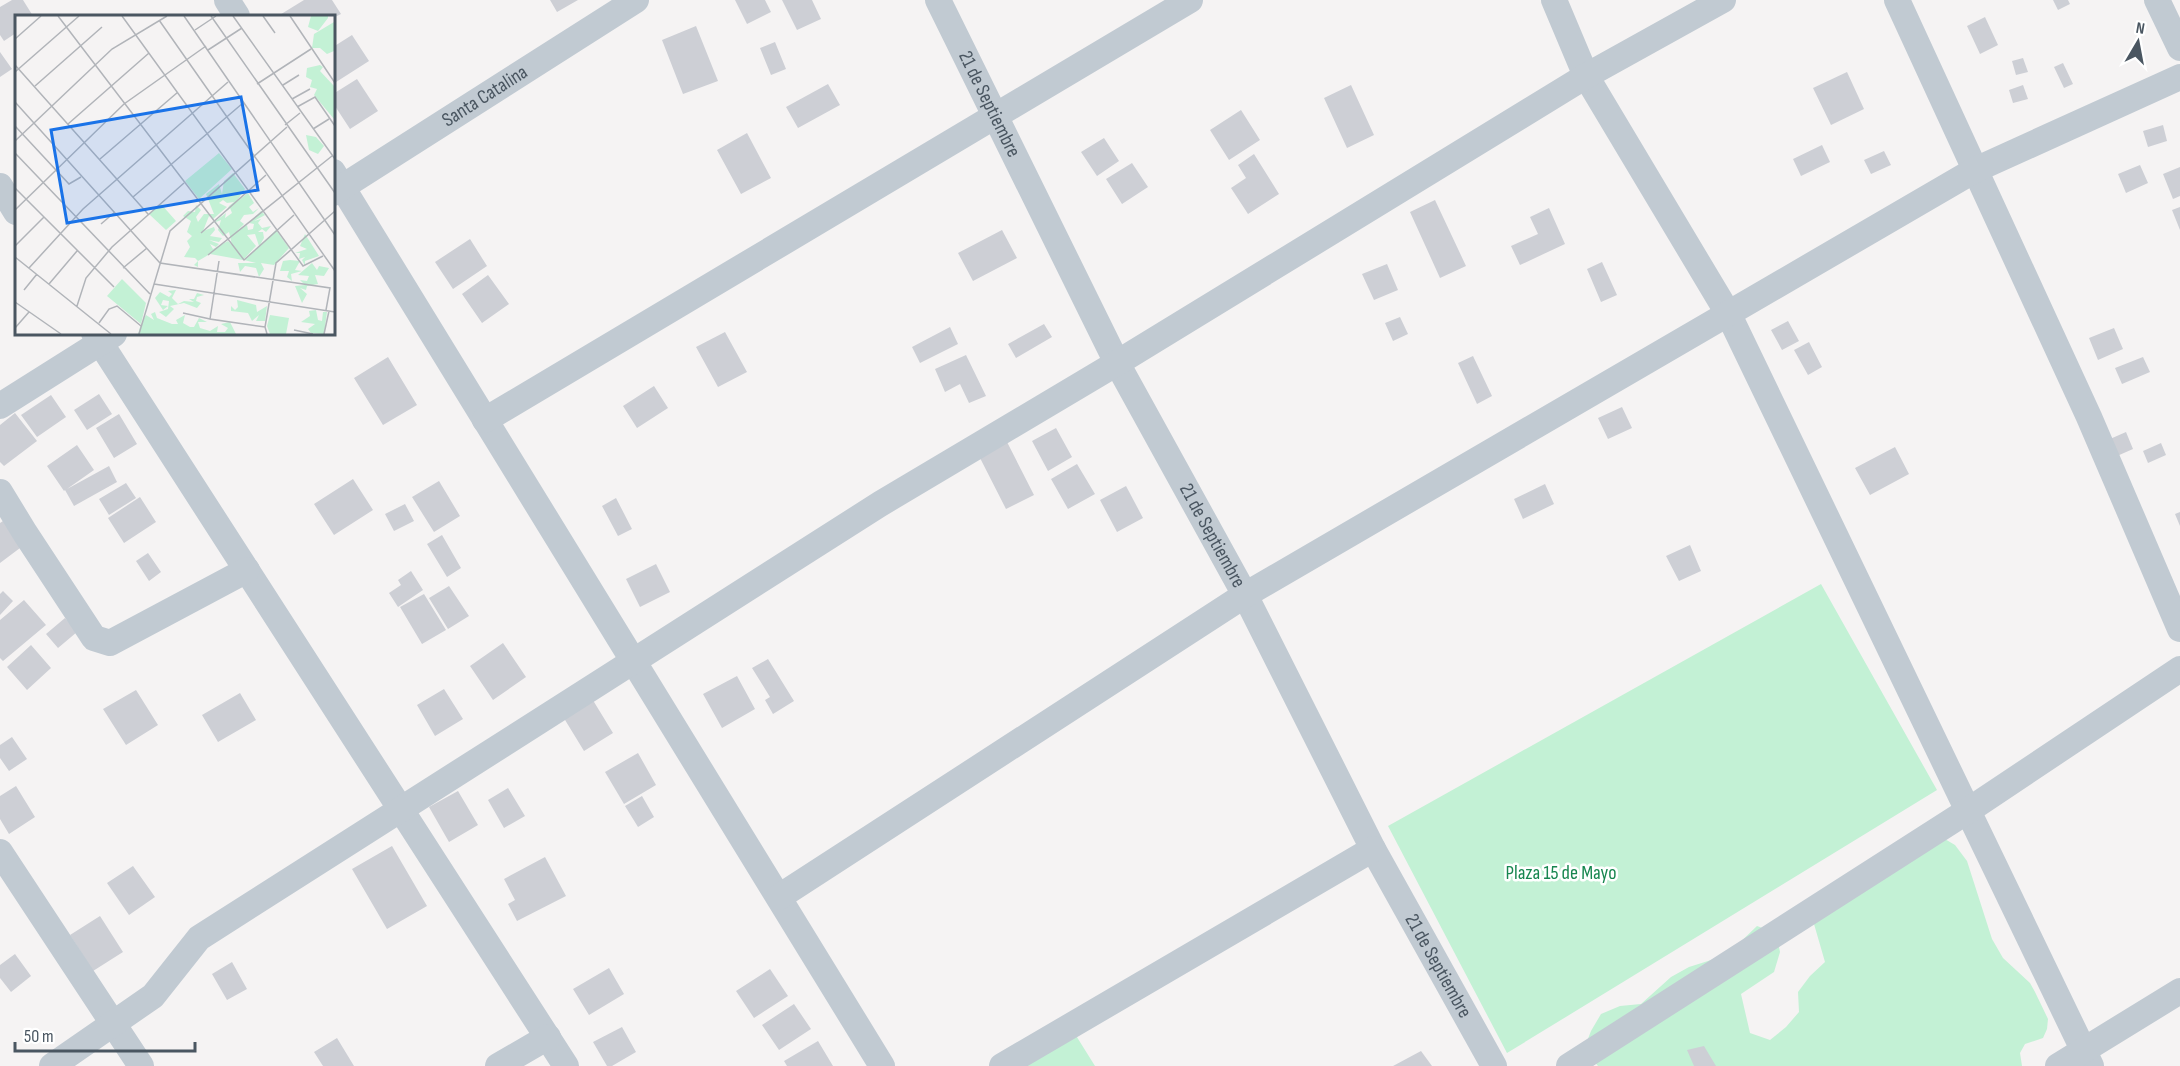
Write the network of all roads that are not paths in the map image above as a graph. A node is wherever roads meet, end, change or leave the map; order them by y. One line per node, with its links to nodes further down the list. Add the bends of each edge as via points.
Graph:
1 (227, 0): 9 (street)
2 (636, 0): 15 (street, Santa Catalina)
3 (938, 0): 13 (street, 21 de Septiembre)
4 (1190, 0): 13 (street)
5 (1554, 0): 11 (street)
6 (1722, 0): 11 (street)
7 (1897, 0): 14 (street)
8 (2157, 0): 10 (street)
9 (236, 15)
10 (2180, 48)
11 (1586, 76): 18 (street); 20 (street)
12 (2180, 76): 14 (street)
13 (995, 116): 20 (street, 21 de Septiembre); 22 (street)
14 (1975, 170): 18 (street); 26 (street, via 2089,417)
15 (336, 184): 22 (street)
16 (0, 186): 17 (street)
17 (15, 210)
18 (1729, 315): 25 (street); 30 (street)
19 (103, 336): 21 (street); 24 (street)
20 (1117, 363): 25 (street, 21 de Septiembre); 27 (street, via 880,504)
21 (0, 406)
22 (485, 420): 27 (street)
23 (0, 492): 24 (street, via 94,638 110,643)
24 (247, 570): 29 (street)
25 (1245, 595): 31 (street, 21 de Septiembre); 33 (street)
26 (2180, 629)
27 (633, 661): 29 (street); 33 (street)
28 (2180, 669): 30 (street)
29 (401, 809): 35 (street, via 199,938 153,996); 36 (street)
30 (1969, 810): 37 (street); 45 (street)
31 (1373, 849): 43 (street); 44 (street, 21 de Septiembre)
32 (0, 852): 35 (street)
33 (778, 897): 42 (street)
34 (2180, 991): 37 (street)
35 (113, 1023): 38 (street); 39 (street)
36 (548, 1037): 40 (street); 41 (street)
37 (2087, 1058): 46 (street)
38 (52, 1066)
39 (141, 1066)
40 (498, 1066)
41 (566, 1066)
42 (882, 1066)
43 (1002, 1066)
44 (1494, 1066)
45 (1569, 1066)
46 (2058, 1066)

